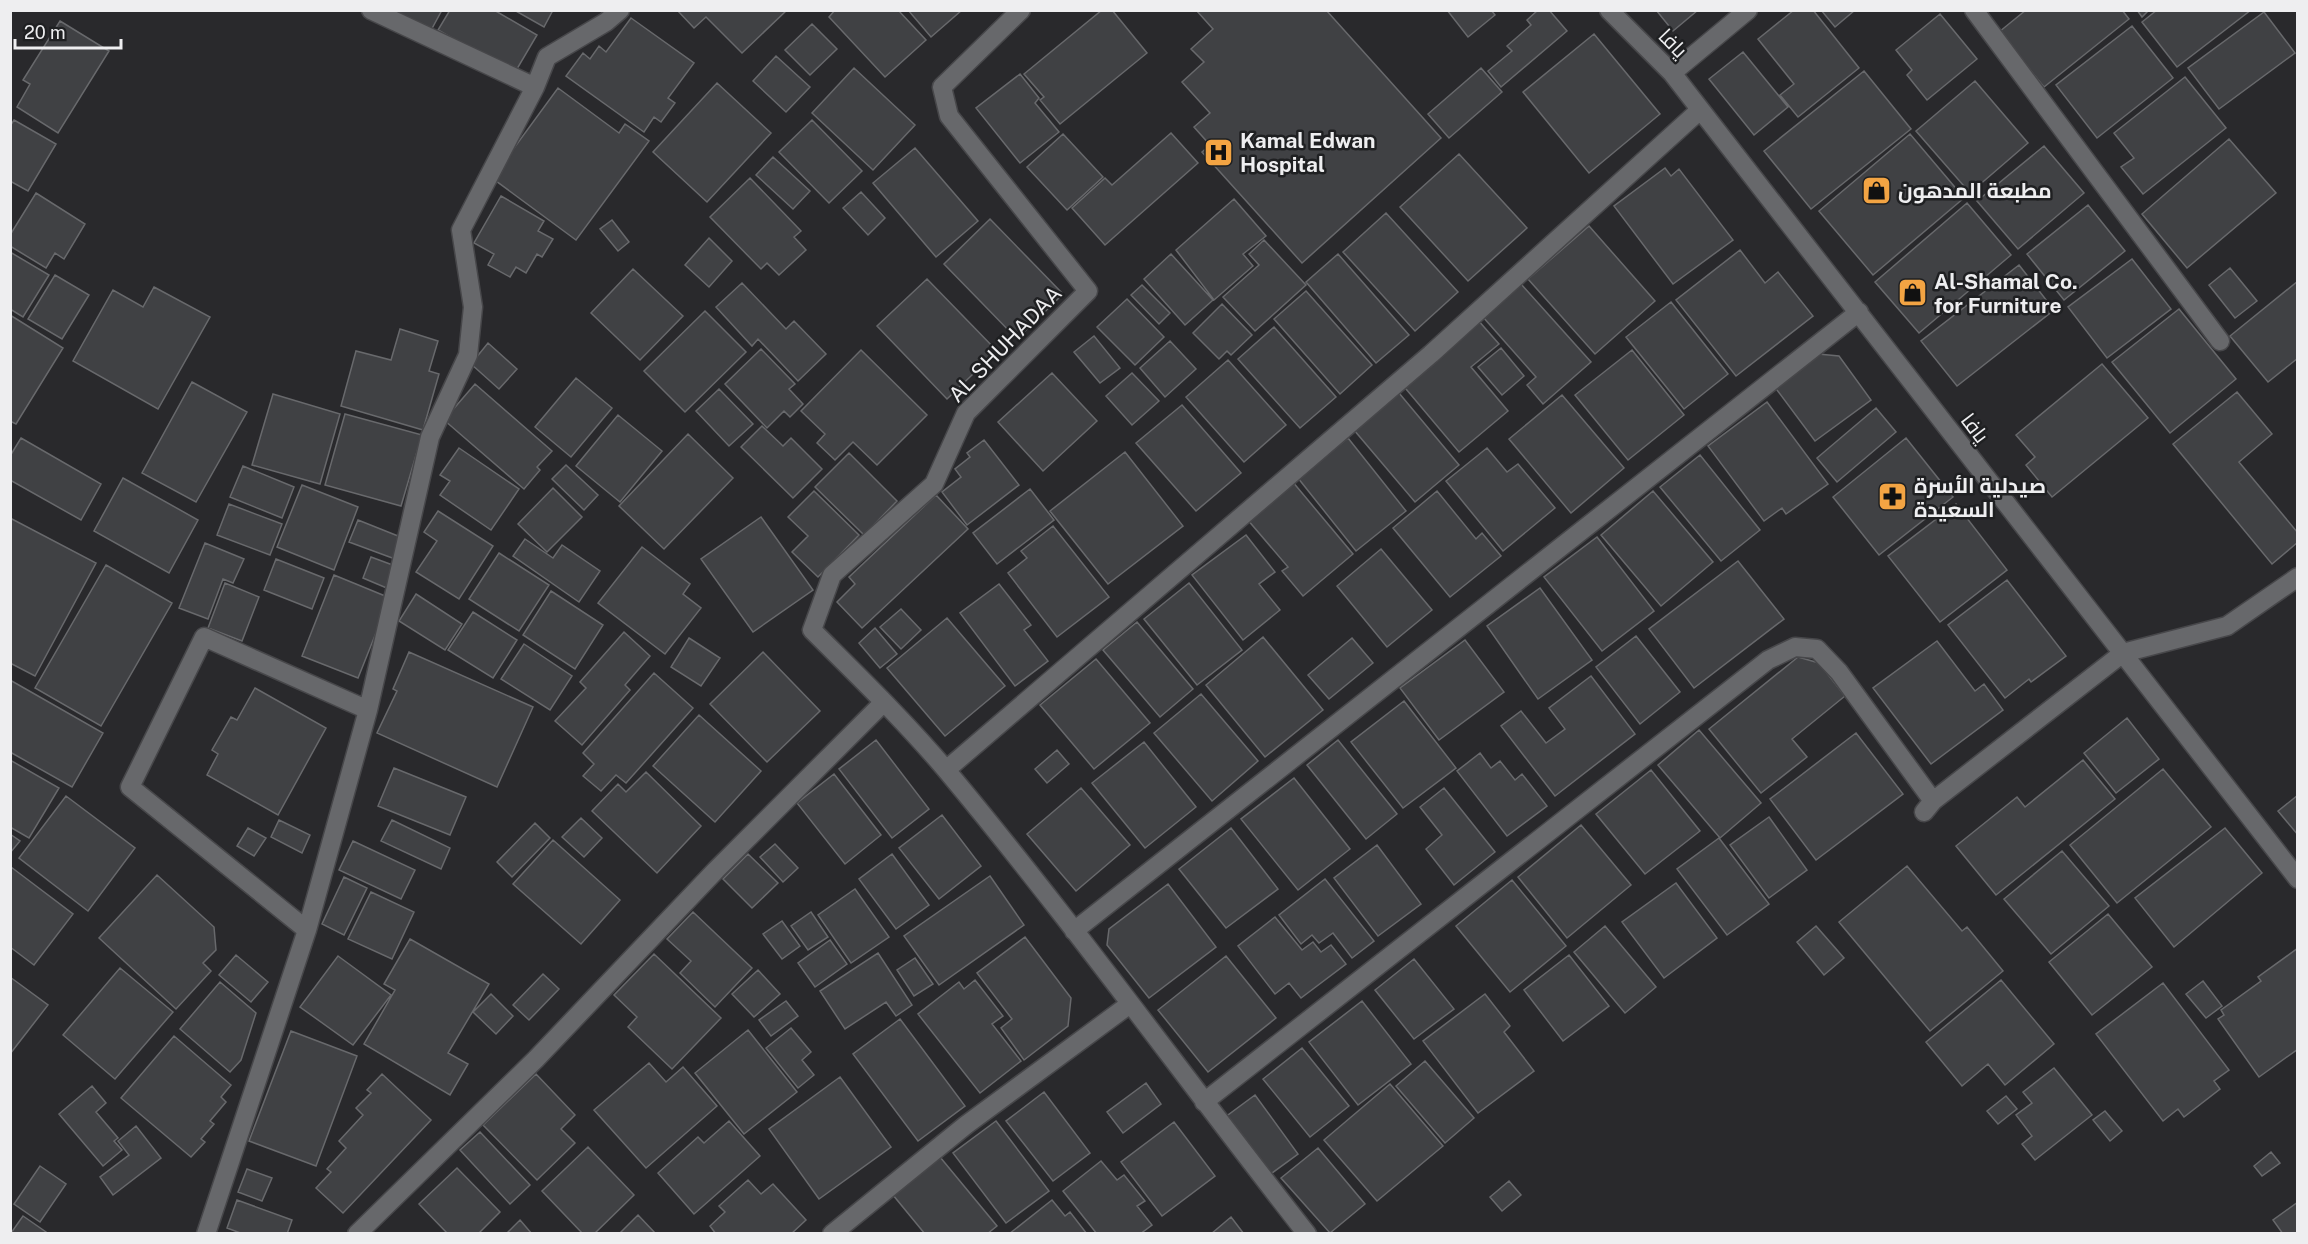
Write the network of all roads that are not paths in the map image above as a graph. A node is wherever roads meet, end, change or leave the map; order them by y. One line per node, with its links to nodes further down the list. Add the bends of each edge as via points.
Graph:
1 (371, 10): 8 (street)
2 (620, 10): 8 (street, via 547,57)
3 (1021, 10): 14 (street, AL SHUHADAA, via 942,87 950,116 1088,291 966,413 934,483 832,575 812,630)
4 (1609, 10): 7 (street, يافا)
5 (1748, 10): 7 (street)
6 (1974, 10): 11 (street)
7 (1671, 73): 9 (street, يافا)
8 (535, 87): 15 (street, via 461,230 473,307 468,355 430,437)
9 (1701, 110): 10 (street, يافا); 16 (street, via 1431,354)
10 (1859, 312): 13 (street, يافا); 19 (street)
11 (2220, 340)
12 (2298, 577): 13 (street, via 2227,626)
13 (2123, 653): 17 (street, يافا); 21 (street, via 1928,806 1839,672 1817,649 1795,647 1768,660)
14 (884, 702): 16 (street); 23 (street, via 716,870 536,1059)
15 (368, 710): 18 (street); 18 (street, via 204,637 130,787)
16 (946, 770): 19 (street)
17 (2298, 879)
18 (307, 930): 22 (street)
19 (1074, 931): 20 (street)
20 (1130, 1004): 21 (street); 24 (street, via 966,1125)
21 (1204, 1102): 25 (street)
22 (206, 1233)
23 (357, 1233)
24 (832, 1233)
25 (1307, 1233)

